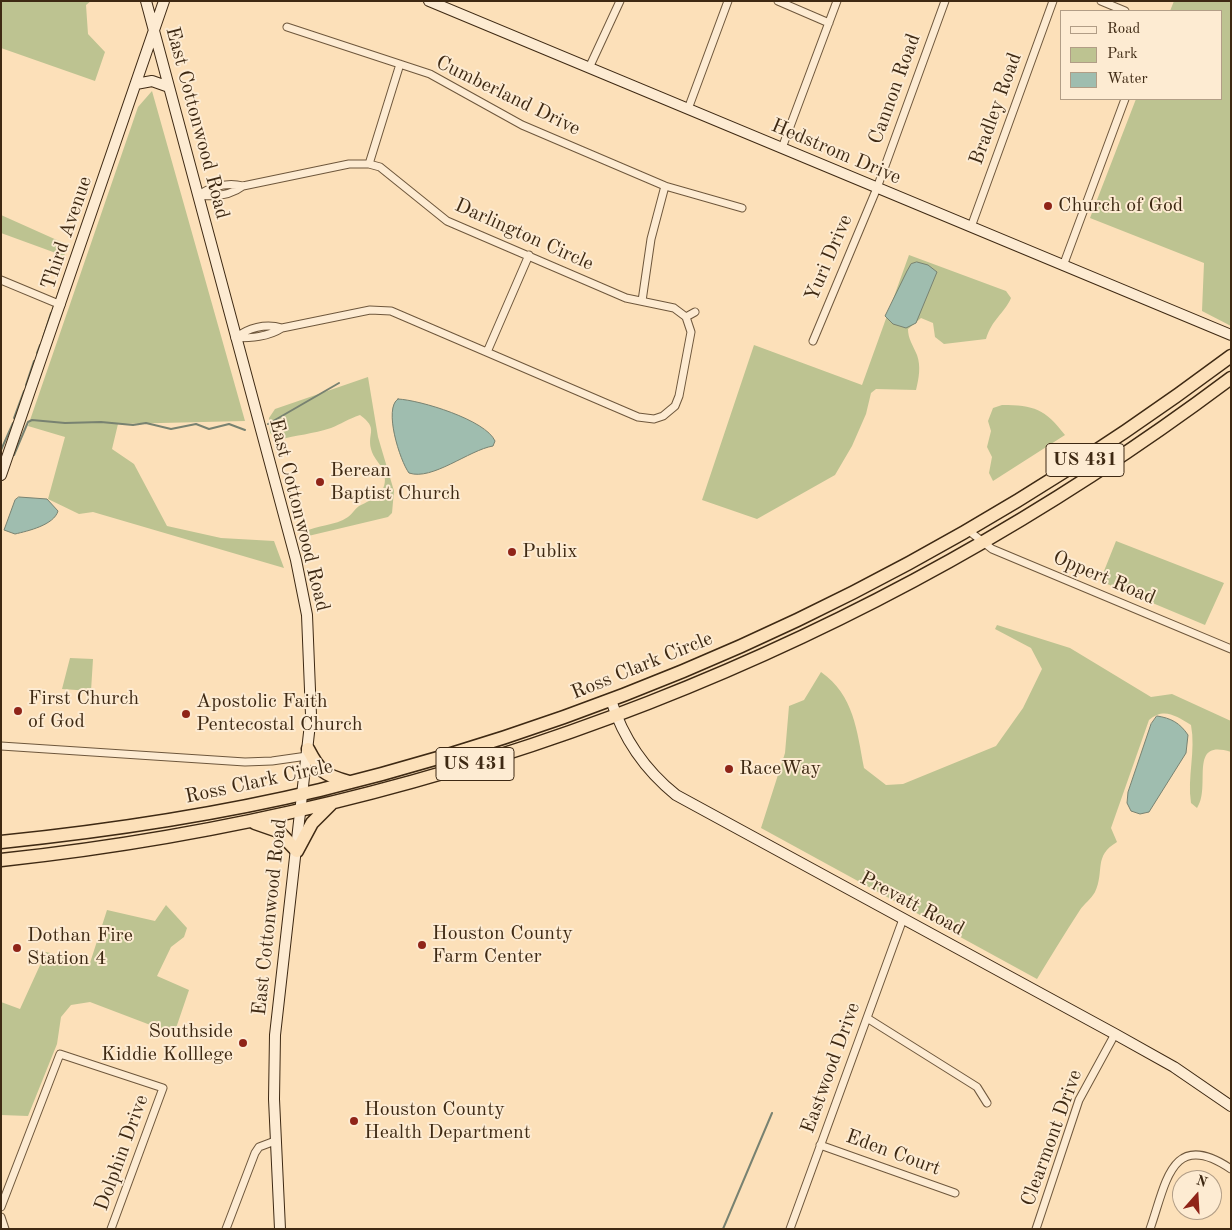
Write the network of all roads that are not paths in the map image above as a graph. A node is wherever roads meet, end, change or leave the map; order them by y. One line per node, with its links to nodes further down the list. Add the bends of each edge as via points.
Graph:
1 (146, 1): 14 (street, East Cottonwood Road)
2 (164, 1): 14 (street, Third Avenue)
3 (429, 1): 16 (street, Hedstrom Drive)
4 (620, 1): 16 (street)
5 (728, 1): 20 (street)
6 (778, 1): 12 (street)
7 (837, 1): 12 (street)
8 (945, 1): 24 (street, Cannon Road)
9 (1053, 1): 27 (street, Bradley Road)
10 (1101, 1): 11 (street)
11 (1114, 4)
12 (829, 23): 21 (street)
13 (287, 27): 15 (street, Cumberland Drive)
14 (155, 29): 17 (street, Third Avenue); 18 (street, East Cottonwood Road)
15 (400, 64): 22 (street); 23 (street, Cumberland Drive, via 430,74 513,121)
16 (589, 68): 20 (street, Hedstrom Drive)
17 (136, 84): 18 (street, via 152,81); 32 (street, Third Avenue)
18 (169, 87): 25 (street, East Cottonwood Road)
19 (1125, 100): 29 (street)
20 (688, 109): 21 (street, Hedstrom Drive)
21 (782, 148): 24 (street, Hedstrom Drive)
22 (368, 164): 25 (street, Darlington Circle, via 349,164 242,186 235,192 219,195); 28 (street, Darlington Circle, via 391,174 447,221)
23 (665, 186): 26 (street, Cumberland Drive); 31 (street, via 651,239)
24 (877, 188): 27 (street, Hedstrom Drive); 37 (street, Yuri Drive)
25 (198, 195): 36 (street, East Cottonwood Road)
26 (742, 208)
27 (971, 227): 29 (street, Hedstrom Drive)
28 (529, 255): 31 (street, Darlington Circle, via 626,298); 38 (street)
29 (1063, 266): 35 (street, Hedstrom Drive)
30 (1, 280): 32 (street)
31 (642, 301): 34 (street, Darlington Circle, via 674,308)
32 (61, 305): 41 (street, Third Avenue)
33 (695, 312): 34 (street)
34 (686, 317): 38 (street, via 691,337 679,396 665,419 638,418)
35 (1231, 335)
36 (235, 338): 38 (street, via 274,333 282,328 370,310 384,310); 52 (street, East Cottonwood Road, via 305,601 311,676)
37 (813, 341)
38 (488, 352)
39 (1231, 356): 42 (highway, Ross Clark Circle / US 431, via 1093,455)
40 (1231, 378): 43 (highway, Ross Clark Circle / US 431, via 1102,470)
41 (1, 475)
42 (969, 531): 43 (street, Oppert Road); 44 (highway, Ross Clark Circle / US 431)
43 (982, 544): 45 (highway, Ross Clark Circle / US 431); 46 (street, Oppert Road)
44 (812, 615): 45 (highway); 47 (highway, Ross Clark Circle / US 431)
45 (820, 629): 48 (highway, Ross Clark Circle / US 431, via 698,685)
46 (1231, 649)
47 (611, 700): 48 (street, Prevatt Road); 49 (highway, Ross Clark Circle / US 431)
48 (616, 717): 51 (highway, Ross Clark Circle / US 431); 63 (street, Prevatt Road, via 641,761 658,781 676,795)
49 (523, 731): 51 (highway, via 517,740); 53 (highway, Ross Clark Circle / US 431)
50 (1, 746): 52 (street, via 245,762 272,761)
51 (519, 751): 55 (highway, Ross Clark Circle / US 431)
52 (308, 752): 53 (highway, via 323,773); 54 (street, East Cottonwood Road)
53 (349, 782): 54 (highway, Ross Clark Circle / US 431)
54 (302, 794): 56 (street, East Cottonwood Road); 58 (highway, Ross Clark Circle / US 431)
55 (331, 804): 56 (highway, Ross Clark Circle / US 431); 60 (highway, via 312,824)
56 (300, 812): 57 (highway, Ross Clark Circle / US 431); 60 (street, East Cottonwood Road)
57 (252, 822): 60 (highway, via 278,831); 61 (highway, Ross Clark Circle / US 431)
58 (61, 836): 59 (highway, Ross Clark Circle / US 431); 61 (highway)
59 (1, 842)
60 (297, 850): 68 (street, East Cottonwood Road, via 277,1014)
61 (63, 853): 62 (highway, Ross Clark Circle / US 431)
62 (1, 860)
63 (903, 919): 64 (street, Eastwood Drive); 65 (street, Prevatt Road)
64 (867, 1018): 66 (street, via 977,1087); 69 (street, Eastwood Drive)
65 (1114, 1034): 67 (street, Prevatt Road, via 1174,1067); 79 (street, Clearmont Drive, via 1079,1100)
66 (987, 1103)
67 (1231, 1106)
68 (275, 1141): 76 (street, via 265,1144 255,1153); 77 (street, East Cottonwood Road)
69 (820, 1145): 71 (street, Eden Court); 78 (street, Eastwood Drive)
70 (1230, 1167): 80 (street, via 1206,1154 1181,1159 1171,1170)
71 (955, 1193)
72 (1, 1207): 75 (street, Dolphin Drive, via 60,1054 163,1088)
73 (1, 1217): 74 (street)
74 (5, 1229)
75 (111, 1229)
76 (226, 1229)
77 (280, 1229)
78 (790, 1229)
79 (1036, 1229)
80 (1150, 1229)

